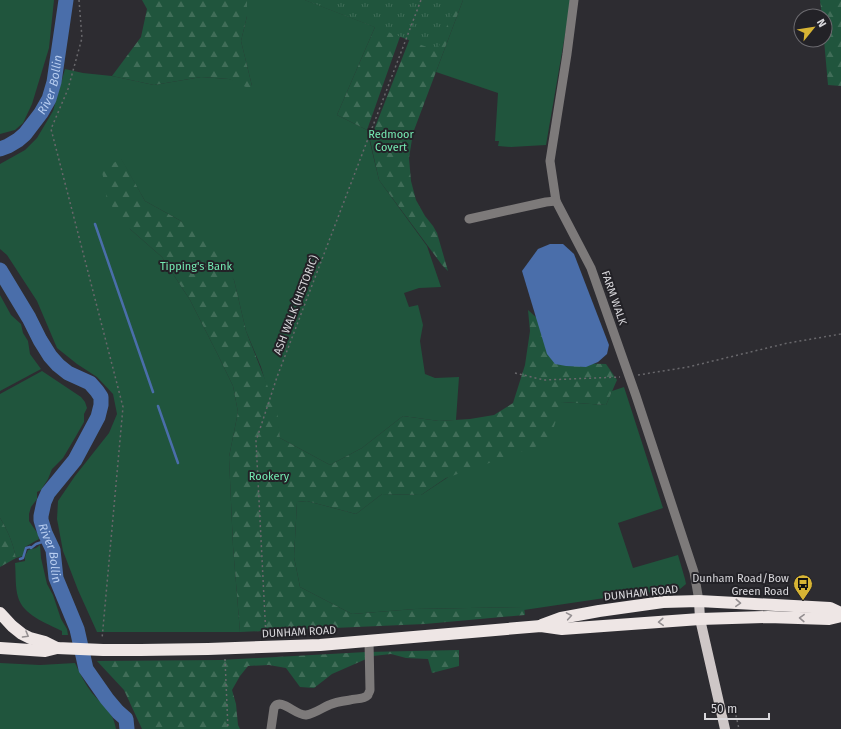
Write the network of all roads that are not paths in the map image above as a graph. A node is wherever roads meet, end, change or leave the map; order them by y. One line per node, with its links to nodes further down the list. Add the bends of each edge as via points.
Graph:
1 (574, 0): 2 (lane, FARM WALK, via 550,162)
2 (556, 201): 3 (lane); 4 (lane, FARM WALK, via 591,268 694,572)
3 (469, 219)
4 (699, 602): 6 (highway, DUNHAM ROAD, one-way to 6, via 830,608); 7 (main road); 8 (highway, DUNHAM ROAD, one-way to 4, via 561,618 599,611 663,602)
5 (0, 613): 11 (highway, DUNHAM ROAD, one-way to 11, via 22,634)
6 (841, 615): 7 (highway, DUNHAM ROAD, one-way to 7, via 829,619)
7 (700, 619): 8 (highway, DUNHAM ROAD, one-way to 8, via 562,628); 13 (main road)
8 (541, 626): 9 (highway, DUNHAM ROAD)
9 (369, 640): 11 (highway, DUNHAM ROAD, via 320,645 208,649 141,650 102,645); 12 (lane, via 368,695 330,704 305,715 278,704 274,708)
10 (0, 648): 11 (highway, DUNHAM ROAD, via 45,651)
11 (59, 648)
12 (272, 729)
13 (726, 729)

